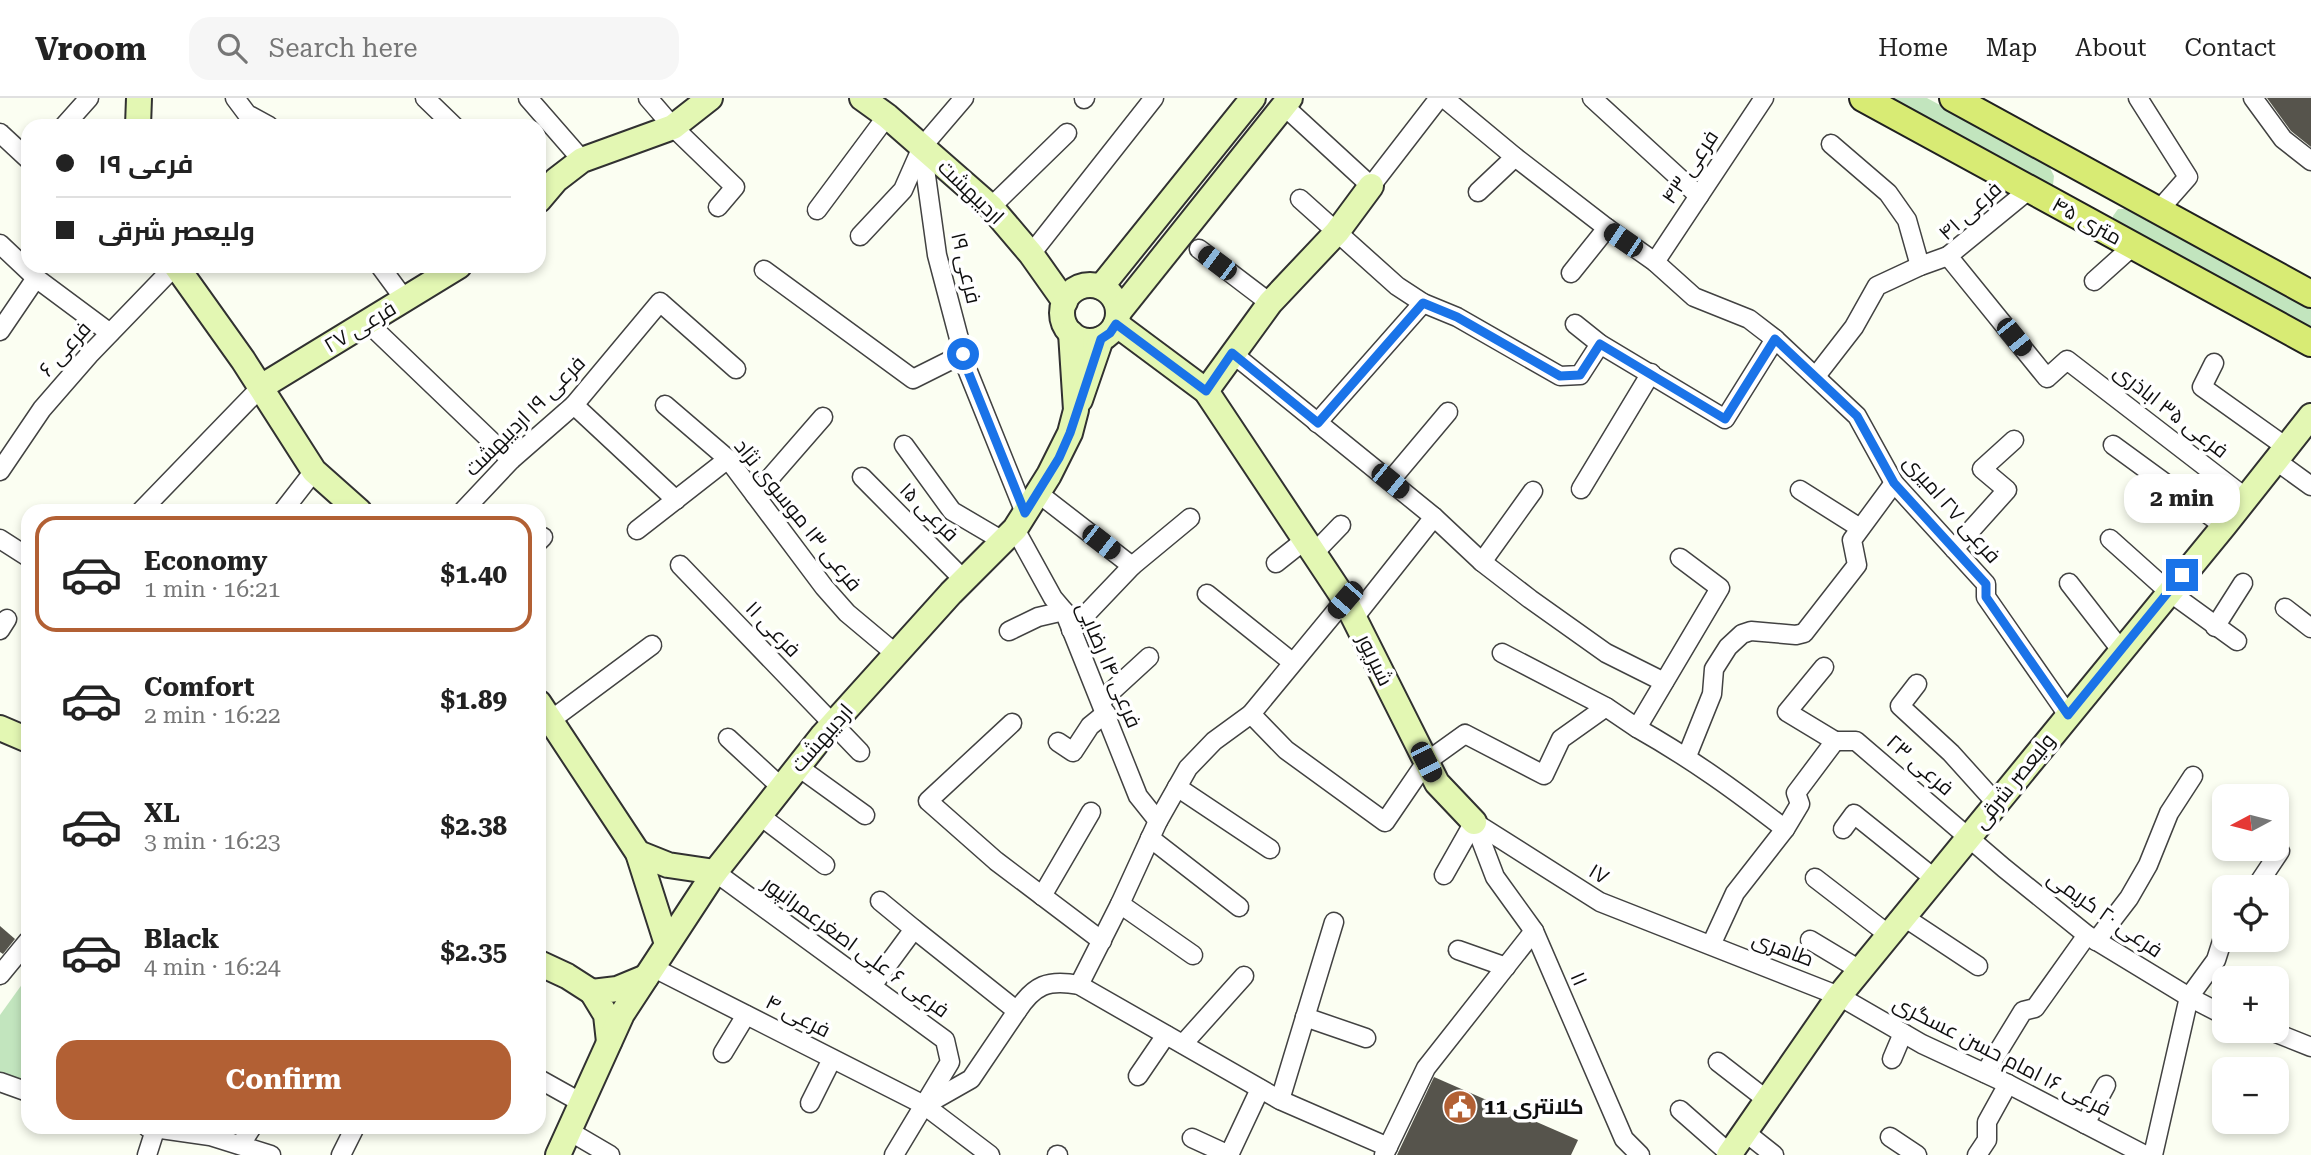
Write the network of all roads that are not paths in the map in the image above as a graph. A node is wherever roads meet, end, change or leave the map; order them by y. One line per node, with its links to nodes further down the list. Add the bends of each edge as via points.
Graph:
1 (89, 98): 23 (street)
2 (139, 98): 24 (main road)
3 (235, 98): 25 (street)
4 (425, 98): 26 (street)
5 (528, 98): 36 (street)
6 (648, 98): 28 (street)
7 (710, 98): 28 (main road)
8 (862, 98): 22 (main road, اردیبهشت)
9 (964, 98): 32 (street)
10 (1154, 98): 54 (street)
11 (1253, 98): 68 (main road)
12 (1439, 98): 38 (street)
13 (1444, 98): 35 (street, فرعی ۲۷ امیری)
14 (1592, 98): 27 (street)
15 (1617, 98): 27 (street)
16 (1764, 98): 42 (street, فرعی ۴۳)
17 (1863, 98): 41 (main road, ۴۵ متری)
18 (1953, 98): 34 (main road, ۴۵ متری)
19 (2138, 98): 47 (street, via 2188,177)
20 (2253, 98): 37 (street, via 2283,139)
21 (1287, 102): 38 (street); 76 (main road)
22 (887, 116): 32 (main road, اردیبهشت); 46 (street)
23 (70, 119)
24 (138, 119)
25 (256, 119)
26 (447, 119)
27 (1615, 119): 42 (street)
28 (673, 127): 36 (main road); 44 (street, via 734,187)
29 (0, 133): 33 (street)
30 (1067, 133): 45 (street)
31 (1831, 144): 58 (street, via 1888,193 1907,220)
32 (922, 147): 45 (main road, اردیبهشت); 50 (street, via 903,190); 84 (street, فرعی ۱۹, via 937,255)
33 (21, 152)
34 (2057, 155): 41 (main road, via 2067,181 2062,192 2055,197); 47 (main road, ۴۵ متری)
35 (1515, 157): 40 (street); 48 (street, فرعی ۲۷ امیری)
36 (582, 160): 39 (main road)
37 (2311, 161)
38 (1371, 186): 49 (main road)
39 (546, 192)
40 (1478, 192)
41 (2035, 192): 52 (main road, ۴۵ متری); 55 (street, فرعی ۴۱)
42 (1699, 196): 56 (street, فرعی ۴۳)
43 (1300, 199): 49 (street)
44 (718, 207)
45 (991, 207): 54 (main road, اردیبهشت)
46 (817, 210)
47 (2158, 211): 69 (main road, ۴۵ متری)
48 (1606, 229): 56 (street, فرعی ۲۷ امیری); 65 (street)
49 (1337, 232): 72 (main road); 73 (street)
50 (860, 236)
51 (0, 244): 57 (street)
52 (2133, 246): 67 (street); 81 (main road, ۴۵ متری)
53 (1199, 249): 72 (street)
54 (1031, 254): 71 (main road, اردیبهشت)
55 (1948, 256): 58 (street); 85 (street, فرعی ۴۱, via 2047,378)
56 (1655, 262): 80 (street, فرعی ۲۷ امیری, via 1694,297 1749,319)
57 (21, 264)
58 (1920, 266): 89 (street, via 1877,286 1854,327)
59 (764, 270): 84 (street, via 913,379)
60 (31, 273): 66 (street)
61 (168, 273): 78 (street, فرعی ۶)
62 (180, 273): 90 (main road)
63 (385, 273): 70 (street)
64 (447, 273): 70 (main road, فرعی ۲۷)
65 (1571, 273)
66 (36, 278): 77 (street); 78 (street)
67 (2094, 281)
68 (1101, 287): 71 (main road, via 1080,287); 76 (main road, via 1116,302)
69 (2311, 294)
70 (405, 300): 74 (main road, فرعی ۲۷)
71 (1065, 302): 79 (main road, اردیبهشت, via 1062,313)
72 (1270, 303): 83 (main road)
73 (1423, 303): 82 (street, via 1457,317 1560,376 1580,375); 98 (street)
74 (368, 322): 90 (main road, فرعی ۲۷); 104 (street)
75 (1575, 324): 82 (street)
76 (1112, 325): 79 (main road, via 1091,341); 91 (main road, شیرپور); 94 (main road)
77 (0, 331)
78 (110, 333): 105 (street, فرعی ۶, via 42,409)
79 (1071, 333): 94 (main road, اردیبهشت)
80 (1775, 339): 88 (street, via 1725,419); 89 (street, فرعی ۲۷ امیری)
81 (2311, 343)
82 (1600, 344): 88 (street)
83 (1232, 353): 91 (main road); 98 (street)
84 (963, 354): 123 (street, فرعی ۱۹)
85 (2067, 360): 115 (street, فرعی ۳۵ اباذری)
86 (2214, 363): 102 (street, via 2202,387)
87 (736, 369): 92 (street, فرعی ۱۹ اردیبهشت, via 660,302)
88 (1651, 373): 111 (street)
89 (1816, 376): 109 (street, فرعی ۲۷ امیری, via 1857,416)
90 (261, 387): 106 (main road); 117 (street)
91 (1206, 391): 130 (main road, شیرپور)
92 (574, 405): 104 (street, فرعی ۱۹ اردیبهشت); 116 (street)
93 (664, 405): 103 (street, فرعی ۱‍۳ موسوی نژاد)
94 (1076, 410): 123 (main road, اردیبهشت, via 1059,458)
95 (1448, 412): 108 (street)
96 (2311, 416): 102 (main road, ولیعصر شرقی)
97 (823, 417): 114 (street)
98 (1318, 423): 108 (street)
99 (2014, 440): 131 (street, via 1982,470 2007,490)
100 (904, 445): 123 (street, via 952,511)
101 (2113, 445): 125 (street)
102 (2281, 454): 110 (street); 115 (main road, ولیعصر شرقی)
103 (728, 459): 114 (street, فرعی ۱‍۳ موسوی نژاد); 116 (street)
104 (511, 460): 120 (street, فرعی ۱۹ اردیبهشت)
105 (0, 471)
106 (314, 471): 118 (street); 119 (main road)
107 (862, 477): 138 (street, فرعی ۱۵)
108 (1390, 481): 121 (street)
109 (1894, 483): 126 (street); 131 (street, فرعی ۲۷ امیری)
110 (2311, 486)
111 (1581, 489)
112 (1800, 489): 126 (street)
113 (1533, 491): 134 (street)
114 (755, 495): 154 (street, فرعی ۱‍۳ موسوی نژاد, via 824,587)
115 (2246, 498): 125 (main road, ولیعصر شرقی)
116 (676, 500): 127 (street)
117 (148, 504)
118 (288, 504)
119 (351, 504)
120 (470, 504)
121 (1434, 517): 134 (street); 144 (street)
122 (1190, 518): 137 (street)
123 (1020, 519): 137 (street); 138 (main road, اردیبهشت); 145 (street, فرعی ۱۴ رضایی, via 1054,598)
124 (1341, 526): 130 (street)
125 (2224, 526): 141 (main road, ولیعصر شرقی)
126 (1860, 528): 173 (street, via 1852,540 1857,565 1804,633 1751,631 1728,647 1714,669 1712,694)
127 (638, 530)
128 (0, 539): 132 (street)
129 (2110, 539): 141 (street)
130 (1310, 547): 135 (street); 144 (main road, شیرپور)
131 (1954, 548): 165 (street, فرعی ۲۷ امیری, via 1986,584 1986,597)
132 (21, 552)
133 (1680, 558): 158 (street, via 1720,588)
134 (1482, 562): 158 (street, via 1606,653)
135 (1276, 563)
136 (680, 565): 167 (street, فرعی ۱۱)
137 (1132, 566): 148 (street)
138 (964, 580): 154 (main road, اردیبهشت)
139 (2069, 583): 152 (street)
140 (2243, 583): 146 (street)
141 (2168, 591): 146 (street); 152 (main road, ولیعصر شرقی)
142 (1207, 594): 156 (street)
143 (2285, 608): 147 (street)
144 (1350, 609): 156 (street); 174 (main road, شیرپور)
145 (1065, 611): 148 (street, فرعی ۱۴ رضایی); 149 (street)
146 (2215, 627): 150 (street)
147 (2311, 628)
148 (1071, 630): 161 (street, فرعی ۱۴ رضایی)
149 (1009, 631)
150 (2237, 641)
151 (652, 645): 162 (street)
152 (2121, 650): 165 (main road, ولیعصر شرقی)
153 (1502, 653): 160 (street)
154 (897, 654): 167 (main road, اردیبهشت)
155 (1149, 657): 161 (street)
156 (1292, 662): 164 (street)
157 (1824, 667): 170 (street, فرعی ۲۳, via 1787,712)
158 (1664, 682): 168 (street)
159 (1917, 684): 179 (street, via 1900,706)
160 (1606, 706): 168 (street); 174 (street, via 1561,740 1544,775 1465,734)
161 (1104, 707): 171 (street, via 1073,752); 183 (street, فرعی ۱۴ رضایی, via 1138,796)
162 (546, 710)
163 (546, 713): 190 (main road)
164 (1251, 714): 174 (street, via 1286,750 1385,822); 178 (street, via 1214,741)
165 (2068, 715): 179 (main road, ولیعصر شرقی)
166 (1013, 723): 196 (street, via 929,801)
167 (833, 725): 172 (street, فرعی ۱۱); 175 (main road, اردیبهشت)
168 (1637, 728): 173 (street)
169 (728, 738): 177 (street)
170 (1835, 741): 186 (street, via 1796,793 1800,804); 187 (street, فرعی ۲۳, via 1856,741)
171 (1058, 742)
172 (860, 752)
173 (1686, 756): 186 (street)
174 (1426, 762): 184 (main road, شیرپور, via 1437,783)
175 (797, 766): 177 (main road, اردیبهشت); 182 (street)
176 (2193, 776): 204 (street, via 2169,813 2129,898)
177 (781, 787): 181 (main road, اردیبهشت)
178 (1177, 787): 183 (street); 189 (street)
179 (1997, 803): 187 (main road, ولیعصر شرقی)
180 (1091, 812): 196 (street)
181 (759, 815): 191 (street); 192 (main road, اردیبهشت)
182 (865, 815)
183 (1158, 821): 188 (street)
184 (1474, 822): 193 (street); 203 (street, ۱۱, via 1495,877); 208 (street, ۱۷, via 1600,902)
185 (1843, 829): 195 (street, via 1853,814)
186 (1785, 830): 208 (street, via 1735,893)
187 (1969, 837): 195 (main road, ولیعصر شرقی); 204 (street, فرعی ۲۰ کریمی)
188 (1150, 838): 198 (street); 199 (street)
189 (1270, 849)
190 (638, 853): 192 (main road, via 668,865); 207 (main road)
191 (825, 865)
192 (715, 872): 207 (main road, اردیبهشت); 221 (street, فرعی ۶ علی اصغرعمرانپور)
193 (1444, 875)
194 (1815, 878): 201 (street)
195 (1934, 879): 201 (main road, ولیعصر شرقی)
196 (1042, 896): 206 (street)
197 (880, 901): 202 (street)
198 (1120, 904): 206 (street); 212 (street)
199 (1239, 908)
200 (1334, 922): 228 (street)
201 (1896, 926): 213 (street); 216 (main road, ولیعصر شرقی)
202 (914, 929): 221 (street); 226 (street)
203 (1534, 931): 215 (street); 273 (street, ۱۱, via 1624,1139)
204 (2092, 938): 224 (street, فرعی ۲۰ کریمی); 240 (street, via 2035,1008 2023,1011)
205 (1811, 940): 216 (street)
206 (1102, 941): 220 (street)
207 (667, 944): 217 (main road, اردیبهشت)
208 (1711, 945): 223 (street, طاهری)
209 (21, 950): 218 (street)
210 (1458, 950): 215 (street)
211 (2219, 952): 224 (street)
212 (1193, 956)
213 (1978, 965)
214 (546, 967): 222 (main road)
215 (1506, 967): 264 (street, via 1426,1068)
216 (1860, 970): 223 (main road, ولیعصر شرقی)
217 (649, 972): 222 (main road, via 617,989); 227 (street, فرعی ۴); 233 (main road, اردیبهشت)
218 (0, 975)
219 (1244, 976): 234 (street)
220 (1079, 985): 226 (street, via 1043,985 1027,996); 230 (street)
221 (872, 986): 252 (street, فرعی ۶ علی اصغرعمرانپور, via 945,1040 950,1062)
222 (592, 992): 233 (main road, via 606,1015)
223 (1839, 996): 229 (street, فرعی ۱۶ امام حسن عسگری); 249 (main road, ولیعصر شرقی)
224 (2189, 997): 225 (street, فرعی ۲۰ کریمی); 279 (street)
225 (2212, 1009)
226 (1017, 1011): 252 (street, via 971,1079)
227 (746, 1015): 236 (street); 237 (street, فرعی ۴)
228 (1305, 1017): 231 (street); 248 (street)
229 (1903, 1033): 238 (street); 240 (street, فرعی ۱۶ امام حسن عسگری)
230 (1166, 1035): 234 (street); 241 (street)
231 (1366, 1038)
232 (2289, 1038): 235 (street)
233 (609, 1042): 250 (main road, اردیبهشت)
234 (1183, 1044): 246 (street)
235 (2311, 1047)
236 (723, 1053)
237 (832, 1059): 251 (street); 252 (street, فرعی ۴)
238 (1892, 1059)
239 (1718, 1062): 249 (street)
240 (1985, 1073): 244 (street, فرعی ۱۶ امام حسن عسگری)
241 (1138, 1076)
242 (0, 1082): 247 (street)
243 (546, 1083): 250 (street)
244 (2008, 1084): 254 (street, فرعی ۱۶ امام حسن عسگری); 277 (street, via 1987,1122 1987,1139)
245 (2106, 1085): 254 (street)
246 (1261, 1089): 248 (street); 272 (street)
247 (21, 1090)
248 (1280, 1100): 264 (street)
249 (1767, 1100): 256 (main road, ولیعصر شرقی)
250 (582, 1103): 255 (main road, اردیبهشت)
251 (810, 1103)
252 (924, 1105): 270 (street, فرعی ۶ علی اصغرعمرانپور); 271 (street, فرعی ۴)
253 (1680, 1110): 274 (street)
254 (2085, 1124): 278 (street, فرعی ۱۶ امام حسن عسگری)
255 (569, 1131): 268 (main road, اردیبهشت); 269 (street)
256 (1745, 1132): 274 (main road, ولیعصر شرقی); 275 (street)
257 (151, 1134): 265 (street)
258 (216, 1134): 263 (street)
259 (247, 1134): 263 (street)
260 (352, 1134): 267 (street)
261 (1192, 1138): 272 (street)
262 (1890, 1138): 276 (street)
263 (241, 1144): 266 (street)
264 (1386, 1151)
265 (146, 1155)
266 (271, 1155)
267 (341, 1155)
268 (558, 1155)
269 (610, 1155)
270 (894, 1155)
271 (990, 1155)
272 (1229, 1155)
273 (1640, 1155)
274 (1729, 1155)
275 (1774, 1155)
276 (1917, 1155)
277 (1977, 1155)
278 (2146, 1155)
279 (2153, 1155)

